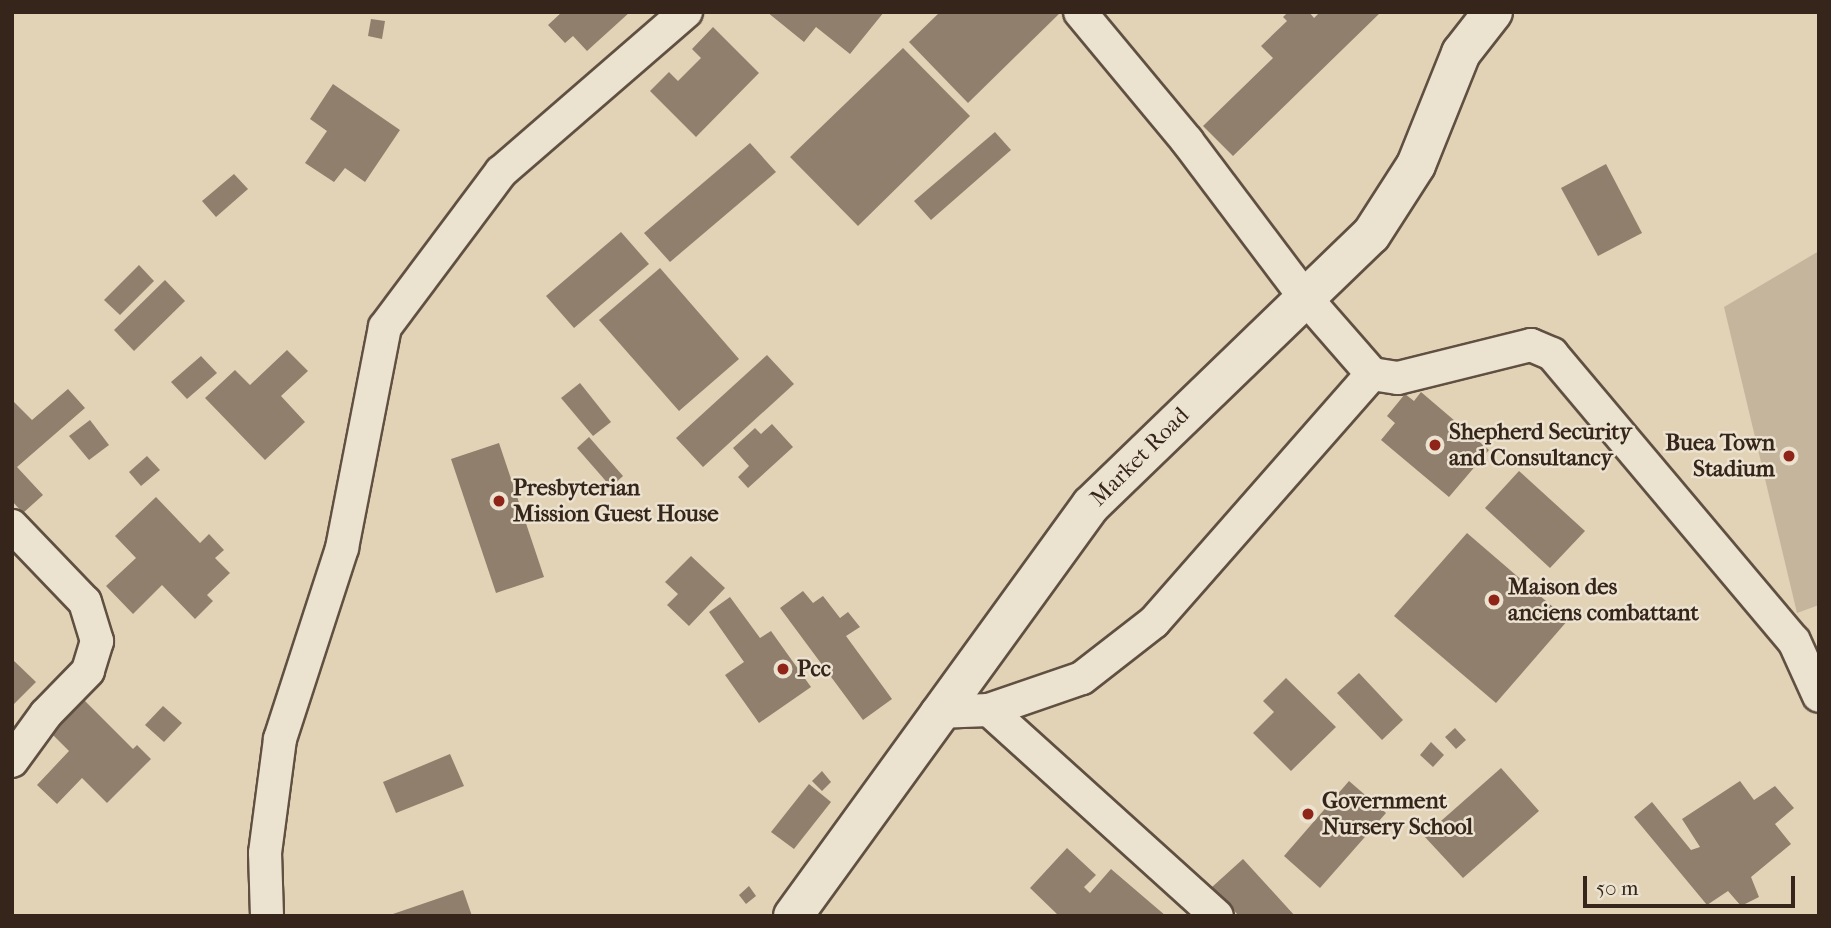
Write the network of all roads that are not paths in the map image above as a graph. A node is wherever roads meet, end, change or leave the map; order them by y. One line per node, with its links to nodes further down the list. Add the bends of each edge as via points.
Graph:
1 (686, 12): 11 (street, via 501,172 385,327 342,548 281,739 265,853)
2 (1080, 12): 4 (street, via 1187,141)
3 (1493, 12): 4 (main road, Market Road, via 1461,53 1416,165 1371,235)
4 (1304, 296): 5 (street); 9 (main road, Market Road, via 1091,505)
5 (1372, 374): 7 (street, via 1398,378 1531,345 1552,354 1794,641); 8 (street, via 1154,621 1082,678)
6 (12, 526): 10 (street, via 85,602 97,641 88,671 46,715)
7 (1819, 696)
8 (989, 710): 9 (street); 13 (street)
9 (937, 712): 12 (main road, Market Road)
10 (12, 761)
11 (267, 916)
12 (793, 916)
13 (1217, 916)

